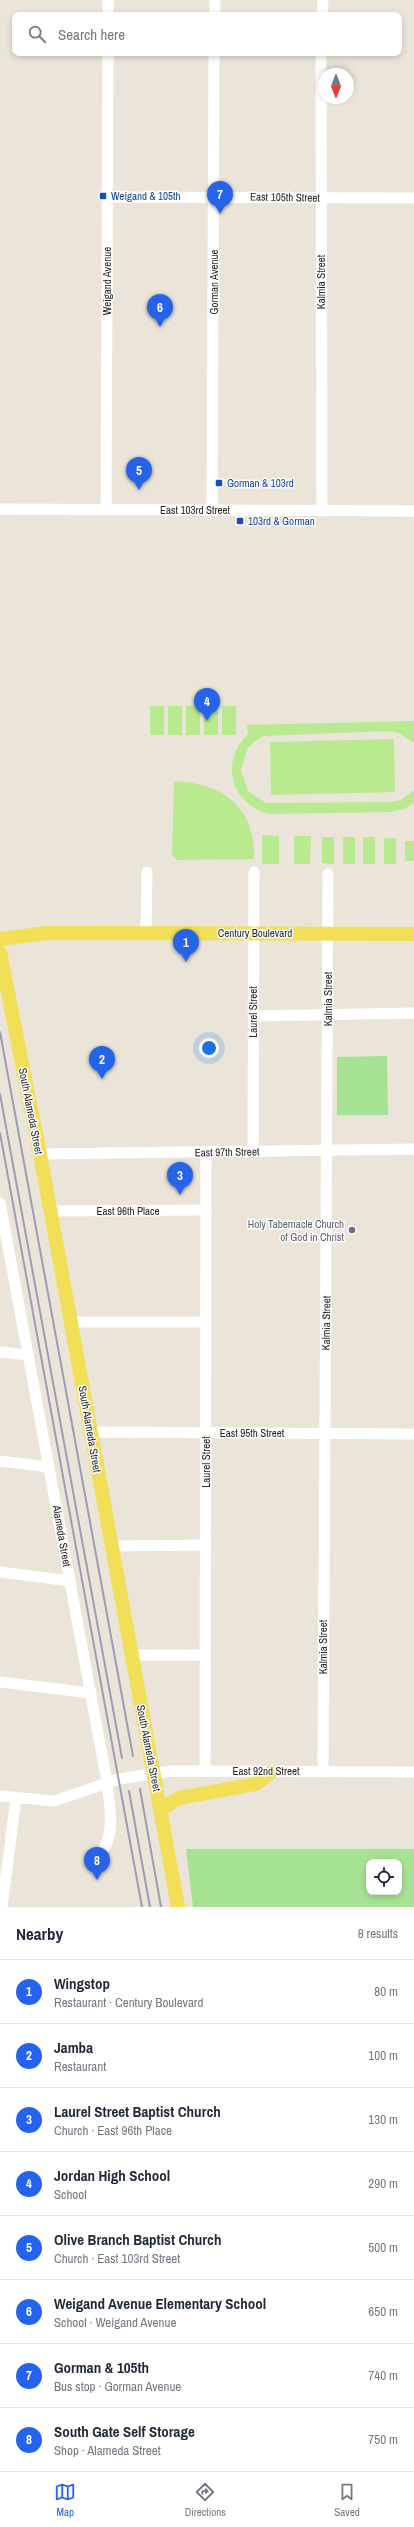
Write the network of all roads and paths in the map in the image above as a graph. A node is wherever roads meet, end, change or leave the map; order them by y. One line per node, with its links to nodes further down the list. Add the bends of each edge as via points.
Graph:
1 (108, 0): 4 (street)
2 (214, 0): 5 (street)
3 (323, 0): 6 (street)
4 (108, 12)
5 (214, 12)
6 (322, 12)
7 (108, 56): 11 (street, Weigand Avenue)
8 (214, 56): 10 (street, Gorman Avenue)
9 (321, 56): 12 (street, Kalmia Street)
10 (214, 196): 11 (street, East 105th Street); 12 (street, East 105th Street); 16 (street, Gorman Avenue)
11 (107, 197): 15 (street, Weigand Avenue)
12 (320, 198): 13 (street, East 105th Street); 17 (street, Kalmia Street)
13 (414, 198)
14 (0, 509): 15 (street, East 103rd Street)
15 (106, 510): 16 (street, East 103rd Street)
16 (212, 510): 17 (street, East 103rd Street)
17 (322, 511): 18 (street, East 103rd Street)
18 (414, 511)
19 (147, 872): 22 (street)
20 (254, 872): 23 (street, Laurel Street)
21 (328, 874): 24 (street, Kalmia Street)
22 (146, 933): 23 (main road, Century Boulevard); 26 (main road, Century Boulevard, via 47,933)
23 (254, 933): 24 (main road, Century Boulevard); 30 (street, Laurel Street)
24 (328, 934): 25 (main road, Century Boulevard); 29 (street, Kalmia Street)
25 (414, 934)
26 (0, 938)
27 (0, 952): 35 (main road, South Alameda Street)
28 (414, 1014): 29 (street)
29 (328, 1015): 30 (street); 33 (street, Kalmia Street)
30 (253, 1016): 32 (street, Laurel Street)
31 (414, 1149): 33 (street, East 97th Street)
32 (253, 1151): 33 (street, East 97th Street); 34 (street, East 97th Street)
33 (327, 1151): 46 (street, Kalmia Street)
34 (206, 1152): 35 (street, East 97th Street); 37 (street, Laurel Street)
35 (40, 1154): 38 (main road, South Alameda Street)
36 (0, 1203): 39 (street, Alameda Street)
37 (206, 1210): 38 (street, East 96th Place); 41 (street, Laurel Street)
38 (50, 1211): 40 (main road, South Alameda Street)
39 (4, 1242): 43 (street, Alameda Street)
40 (71, 1322): 41 (street); 44 (main road, South Alameda Street)
41 (206, 1322): 45 (street, Laurel Street)
42 (0, 1352): 43 (street)
43 (28, 1355): 49 (street, Alameda Street)
44 (91, 1432): 45 (street, East 95th Street); 51 (main road, South Alameda Street)
45 (206, 1432): 46 (street, East 95th Street); 50 (street, Laurel Street)
46 (325, 1433): 47 (street, East 95th Street); 60 (street, Kalmia Street)
47 (414, 1434)
48 (0, 1461): 49 (street)
49 (49, 1468): 53 (street, Alameda Street)
50 (206, 1545): 51 (street); 55 (street, Laurel Street)
51 (112, 1546): 54 (main road, South Alameda Street)
52 (0, 1572): 53 (street)
53 (70, 1581): 57 (street, Alameda Street)
54 (132, 1655): 55 (street); 62 (main road, South Alameda Street)
55 (205, 1655): 58 (street, Laurel Street)
56 (0, 1682): 57 (street)
57 (91, 1693): 63 (street, Alameda Street)
58 (205, 1771): 59 (street, East 92nd Street); 62 (street, East 92nd Street)
59 (271, 1772): 60 (street, East 92nd Street); 66 (main road, via 256,1784 179,1798)
60 (323, 1772): 61 (street, East 92nd Street)
61 (414, 1772)
62 (148, 1774): 63 (street, East 92nd Street); 66 (main road, South Alameda Street)
63 (107, 1782): 65 (street, East 92nd Street, via 54,1801); 67 (street, Alameda Street, via 112,1823 110,1836 104,1851)
64 (0, 1796): 65 (street, East 92nd Street)
65 (16, 1798): 68 (street)
66 (160, 1810): 69 (main road, South Alameda Street)
67 (92, 1863)
68 (2, 1907)
69 (178, 1907)

